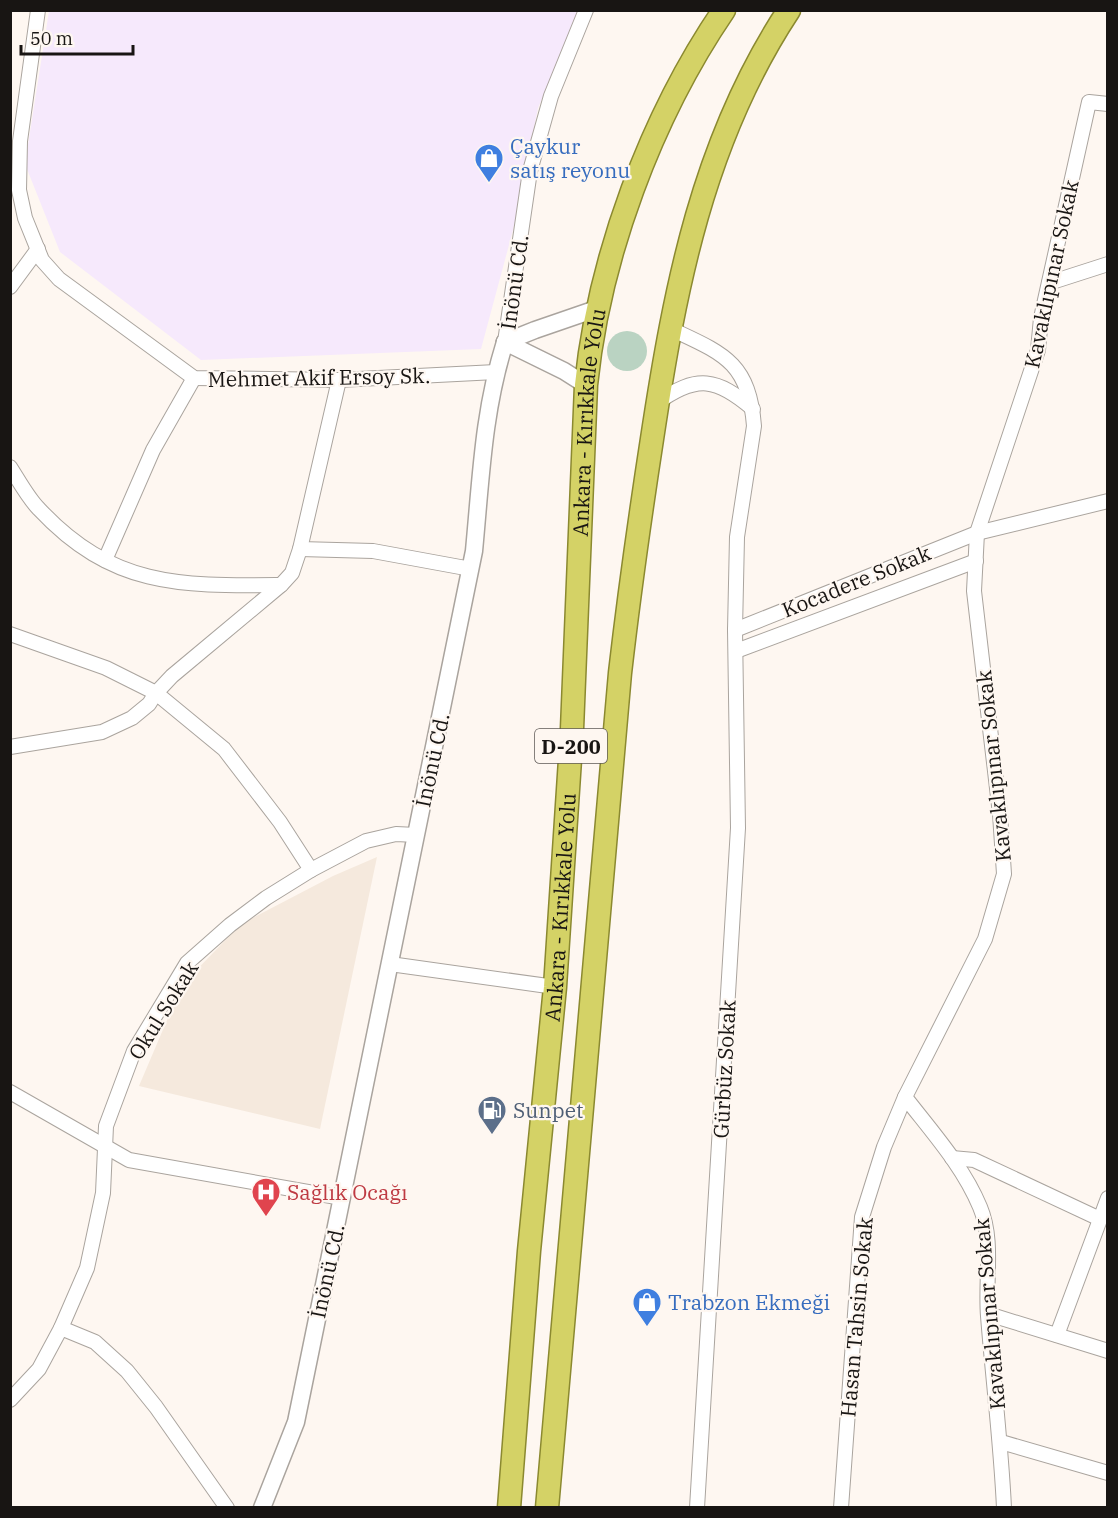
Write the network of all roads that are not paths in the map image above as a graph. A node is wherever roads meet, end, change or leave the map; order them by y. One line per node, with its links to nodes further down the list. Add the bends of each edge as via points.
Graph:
1 (38, 10): 6 (street, Mehmet Akif Ersoy Sk., via 20,141 19,190)
2 (586, 10): 12 (street, İnönü Cd., via 550,96 530,171)
3 (724, 10): 10 (highway, Ankara - Kırıkkale Yolu / D-200, via 662,118 633,192)
4 (789, 10): 11 (highway, Ankara - Kırıkkale Yolu / D-200, via 729,120 698,208)
5 (1107, 104): 8 (street, Kavaklıpınar Sokak, via 1089,102)
6 (38, 249): 9 (street); 14 (street, Mehmet Akif Ersoy Sk., via 58,279)
7 (1107, 264): 8 (street)
8 (1049, 283): 21 (street, Kavaklıpınar Sokak, via 1038,350)
9 (10, 288)
10 (596, 309): 12 (street); 16 (highway, Ankara - Kırıkkale Yolu / D-200)
11 (669, 328): 17 (highway, Ankara - Kırıkkale Yolu / D-200); 18 (street, Gürbüz Sokak, via 728,358 747,386)
12 (505, 342): 13 (street, İnönü Cd.); 16 (street)
13 (496, 372): 15 (street, Mehmet Akif Ersoy Sk.); 25 (street, İnönü Cd., via 485,422)
14 (194, 378): 15 (street, Mehmet Akif Ersoy Sk.); 23 (street, via 153,450)
15 (339, 380): 22 (street)
16 (586, 385): 35 (highway, Ankara - Kırıkkale Yolu / D-200, via 572,729)
17 (657, 403): 18 (street, via 681,387 705,383 732,392); 53 (highway, Ankara - Kırıkkale Yolu / D-200, via 620,673)
18 (753, 409): 27 (street, Gürbüz Sokak, via 754,426 737,537)
19 (10, 467): 23 (street, via 37,508 71,539)
20 (1107, 501): 21 (street, Kocadere Sokak)
21 (977, 533): 24 (street, Kavaklıpınar Sokak); 27 (street, Kocadere Sokak)
22 (300, 549): 25 (street, via 372,551); 26 (street, via 292,573)
23 (105, 560): 26 (street, via 161,581 207,586)
24 (976, 561): 29 (street, Kocadere Sokak); 37 (street, Kavaklıpınar Sokak, via 974,591 1005,874 985,939)
25 (471, 570): 32 (street, İnönü Cd.)
26 (280, 585): 30 (street)
27 (735, 630): 29 (street, Gürbüz Sokak)
28 (10, 634): 30 (street, via 106,668)
29 (736, 651): 54 (street, Gürbüz Sokak, via 738,828)
30 (156, 693): 31 (street, via 132,718 102,732); 33 (street, via 224,749)
31 (10, 747)
32 (416, 835): 33 (street, Okul Sokak, via 396,834 366,841); 34 (street, İnönü Cd.)
33 (311, 870): 38 (street, Okul Sokak, via 230,925 187,963 134,1051 106,1126)
34 (390, 964): 35 (street); 40 (street, İnönü Cd.)
35 (555, 987): 52 (highway, Ankara - Kırıkkale Yolu / D-200)
36 (10, 1092): 38 (street)
37 (905, 1097): 39 (street, Kavaklıpınar Sokak); 55 (street, Hasan Tahsin Sokak, via 862,1217)
38 (104, 1146): 40 (street, via 129,1160); 44 (street, Okul Sokak, via 103,1193 87,1268)
39 (952, 1158): 42 (street, via 974,1160); 43 (street, Kavaklıpınar Sokak, via 980,1208 987,1236)
40 (342, 1198): 51 (street, İnönü Cd., via 296,1422)
41 (1107, 1198): 42 (street)
42 (1100, 1219): 45 (street)
43 (988, 1314): 45 (street); 48 (street, Kavaklıpınar Sokak)
44 (61, 1328): 47 (street, Okul Sokak, via 39,1369); 50 (street, via 95,1342 128,1371)
45 (1057, 1335): 46 (street)
46 (1107, 1351)
47 (10, 1400)
48 (1001, 1442): 49 (street); 56 (street, Kavaklıpınar Sokak)
49 (1107, 1473)
50 (227, 1508)
51 (262, 1508)
52 (508, 1508)
53 (547, 1508)
54 (697, 1508)
55 (841, 1508)
56 (1004, 1508)

